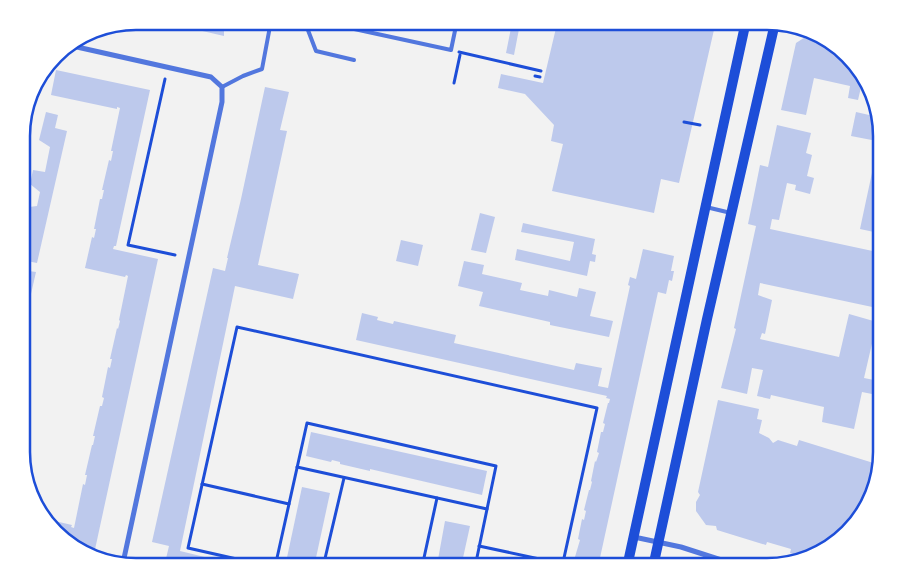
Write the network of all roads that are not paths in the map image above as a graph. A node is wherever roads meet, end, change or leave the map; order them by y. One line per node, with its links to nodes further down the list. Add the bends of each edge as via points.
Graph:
1 (269, 30): 9 (lane, via 262,69)
2 (308, 30): 8 (lane, via 316,51)
3 (359, 30): 4 (lane, via 451,50)
4 (455, 30)
5 (744, 30): 10 (main road)
6 (773, 30): 11 (main road)
7 (78, 47): 9 (street, via 211,77)
8 (354, 60)
9 (222, 87): 14 (street, via 222,102)
10 (705, 207): 11 (lane); 12 (main road)
11 (731, 213): 13 (main road)
12 (634, 537): 13 (street); 15 (main road)
13 (658, 542): 16 (main road); 17 (street)
14 (124, 557)
15 (629, 558)
16 (655, 558)
17 (716, 558)

